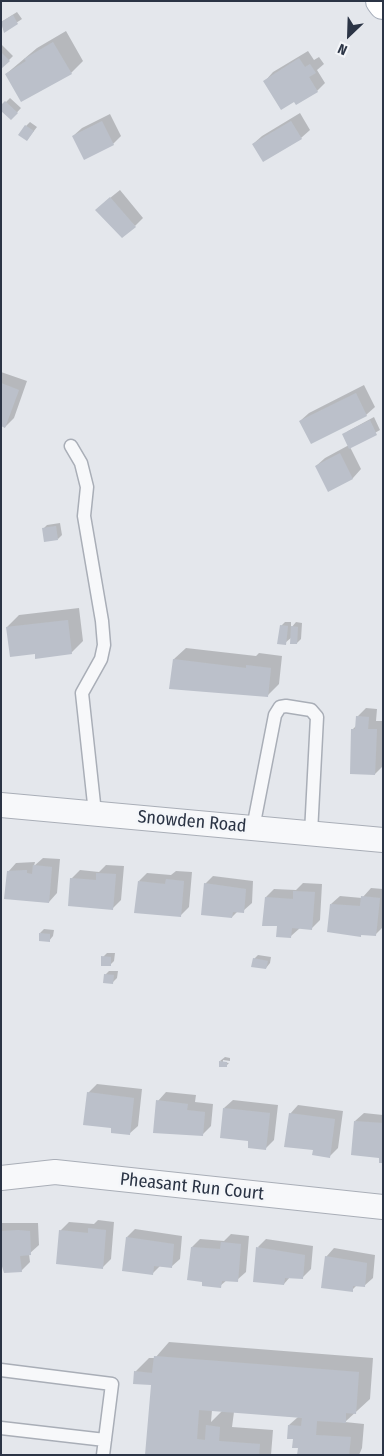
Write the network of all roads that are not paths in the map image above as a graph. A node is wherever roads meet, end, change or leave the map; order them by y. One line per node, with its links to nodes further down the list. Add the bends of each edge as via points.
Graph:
1 (380, 1): 2 (main road)
2 (383, 5)
3 (71, 446): 5 (lane, via 81,463 87,487 84,516 104,645 101,659 82,693)
4 (1, 805): 5 (street, Snowden Road)
5 (95, 813): 6 (street, Snowden Road)
6 (253, 828): 7 (street, Snowden Road); 7 (lane, via 275,714 280,707 286,706 311,710 317,717)
7 (311, 833): 8 (street, Snowden Road)
8 (383, 840)
9 (1, 1178): 10 (street, Pheasant Run Court, via 55,1172)
10 (383, 1208)
11 (1, 1370): 13 (lane, via 112,1384)
12 (1, 1428): 13 (lane)
13 (105, 1440): 14 (lane)
14 (103, 1455)

